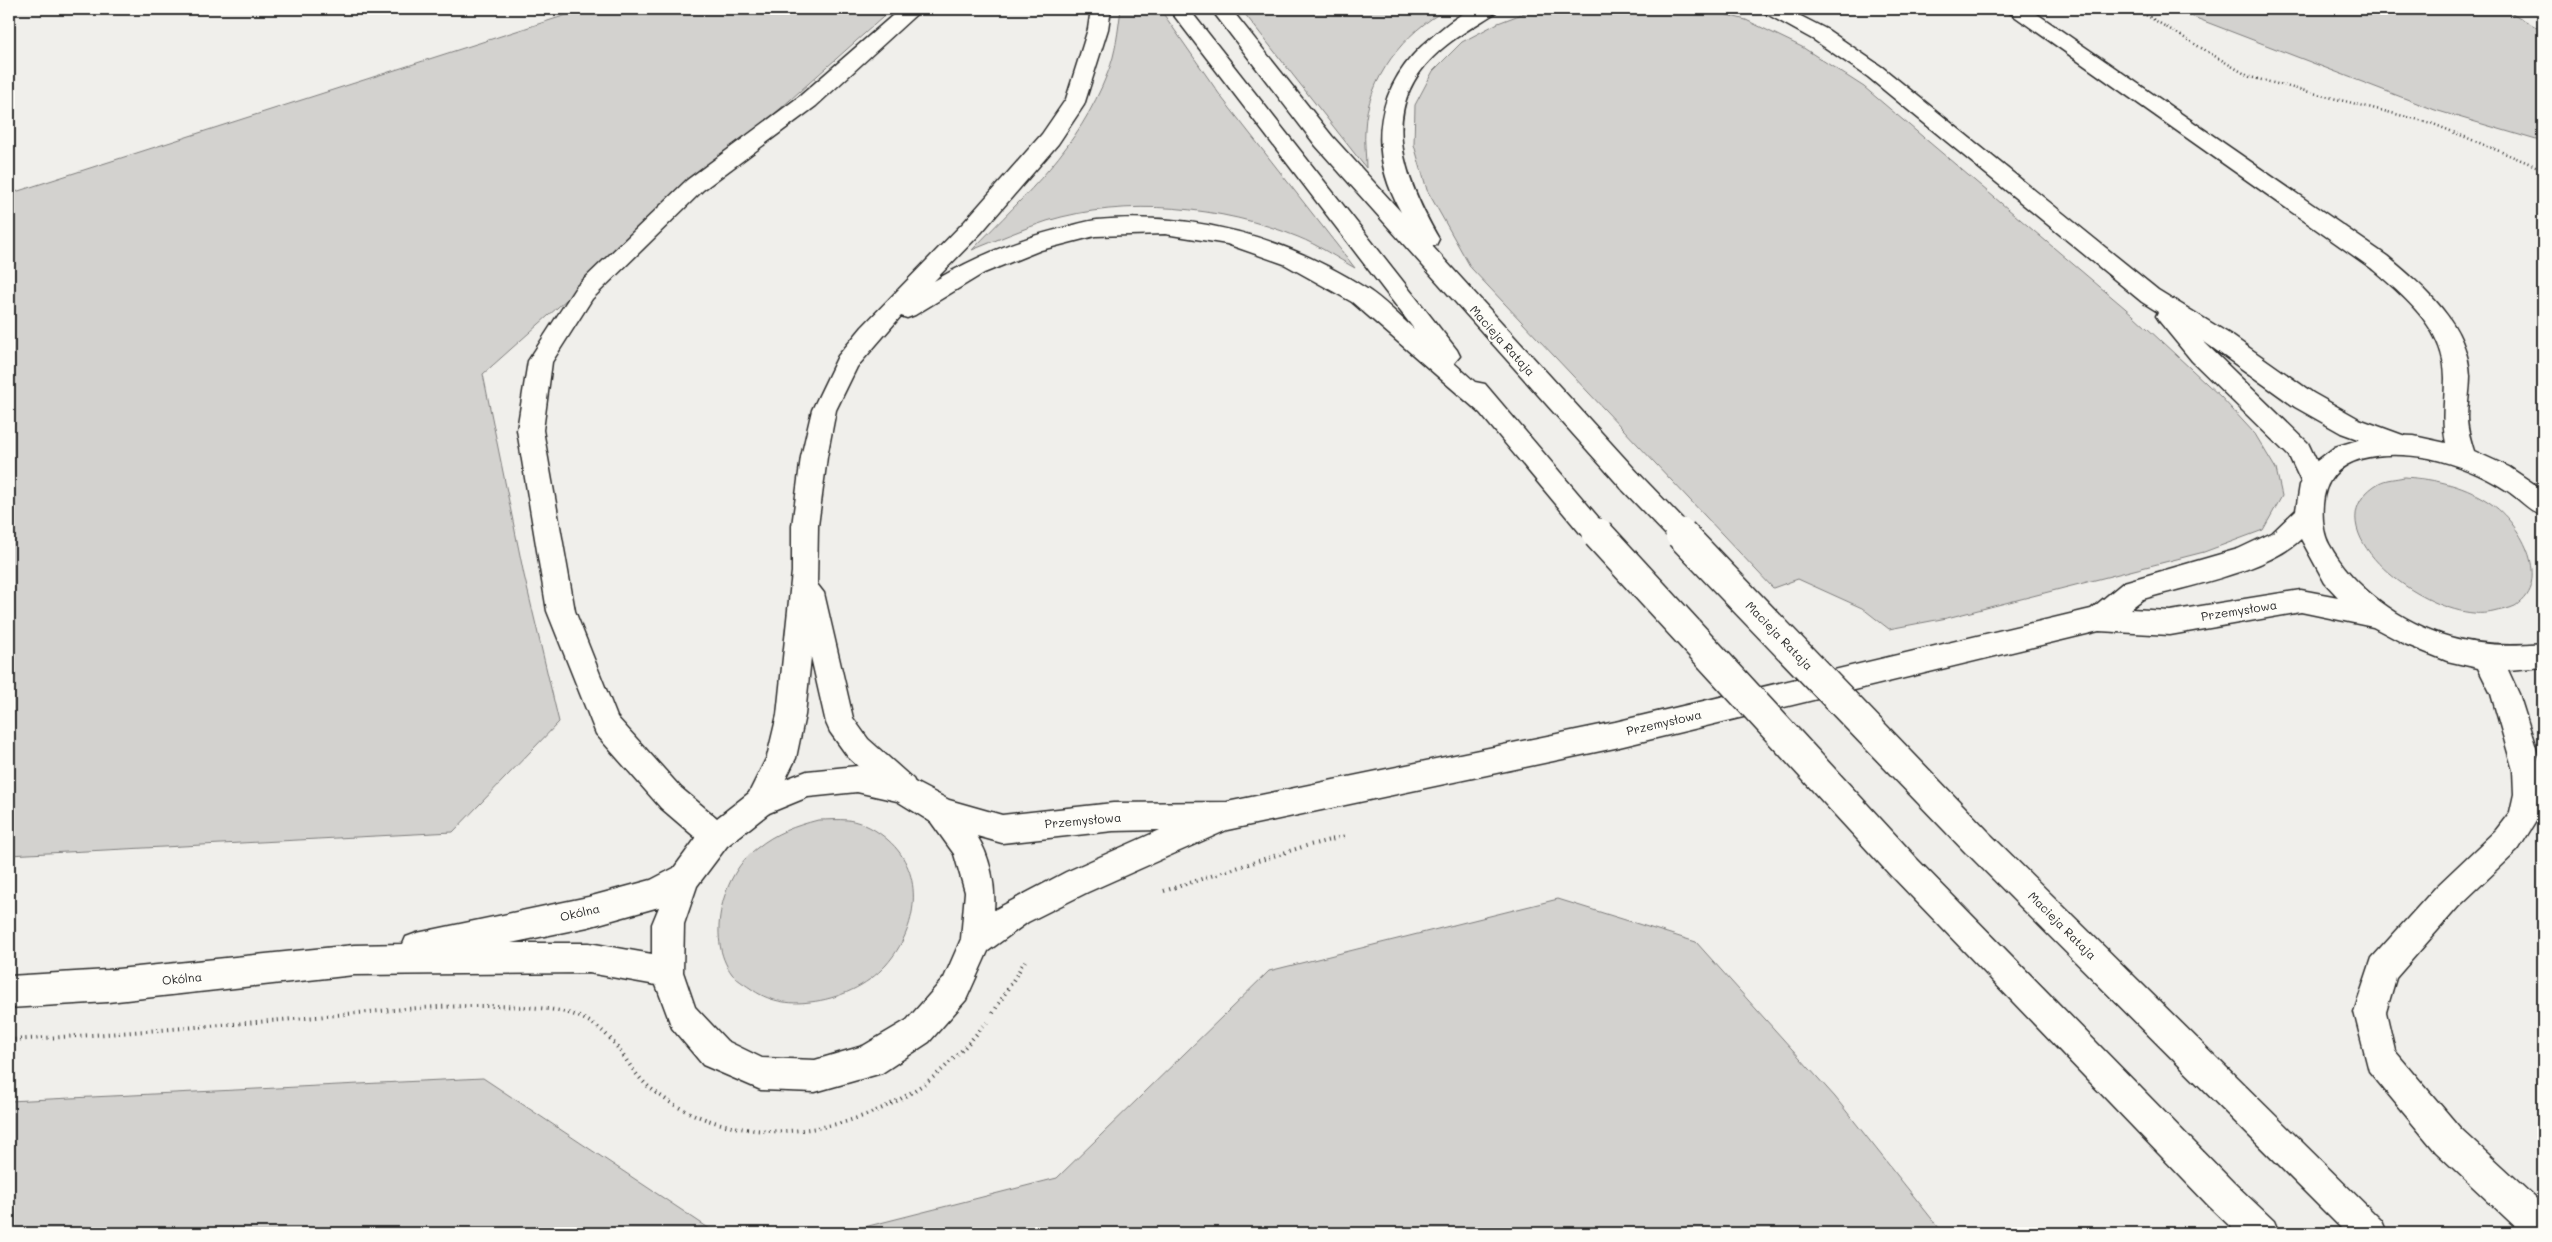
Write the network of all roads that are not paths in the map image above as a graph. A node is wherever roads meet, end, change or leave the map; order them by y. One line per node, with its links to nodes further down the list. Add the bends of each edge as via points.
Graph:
1 (912, 9): 28 (main road, via 808,102 695,185 584,293 540,361 530,430 561,611 606,725 671,798)
2 (1101, 9): 10 (main road, via 1076,100 1050,139 973,227)
3 (1179, 9): 11 (main road)
4 (1222, 9): 9 (main road, Macieja Rataja, via 1324,140)
5 (1488, 9): 9 (main road, via 1449,30 1415,63 1400,85 1390,128 1396,179 1414,218)
6 (1772, 9): 8 (main road, via 1876,72)
7 (2017, 9): 13 (main road, via 2379,262 2410,287 2434,313 2453,345 2458,372 2455,422)
8 (2150, 296): 12 (main road, via 2222,340 2304,400 2350,426); 16 (main road, via 2201,355 2299,450)
9 (1482, 319): 36 (main road, Macieja Rataja, bridge, via 1630,482 1977,842)
10 (870, 332): 11 (main road, via 976,267 1035,243 1095,228 1165,226 1229,236 1292,258 1360,296); 19 (main road, via 847,362 824,410 807,516)
11 (1487, 406): 35 (main road, bridge, via 1589,525 1903,866 2220,1194)
12 (2399, 444): 13 (main road); 16 (main road, via 2370,446 2346,453 2326,466)
13 (2463, 457): 14 (main road)
14 (2506, 478): 15 (main road); 17 (main road)
15 (2543, 482)
16 (2314, 483): 18 (main road)
17 (2543, 505)
18 (2308, 515): 20 (main road, via 2318,549 2342,584); 21 (main road, Przemysłowa, via 2281,541 2244,558 2134,590)
19 (805, 572): 24 (main road, via 840,723 858,748); 25 (main road, via 791,715 781,758)
20 (2379, 616): 21 (main road, Przemysłowa, via 2301,601 2170,623); 23 (main road, via 2413,636 2450,651)
21 (2099, 619): 27 (main road, Przemysłowa, via 1615,735)
22 (2543, 654): 23 (main road, via 2524,659)
23 (2488, 659): 34 (main road, via 2505,694 2528,770 2529,794 2523,818 2507,840 2447,897 2383,969 2370,1012 2381,1059 2448,1140)
24 (903, 788): 25 (main road, via 857,779 807,784); 26 (main road)
25 (759, 803): 28 (main road)
26 (942, 812): 27 (main road, Przemysłowa, via 1002,829 1113,817); 30 (main road, via 971,857 980,892)
27 (1227, 816): 30 (main road, Przemysłowa, via 1077,882 1017,912)
28 (716, 836): 29 (main road)
29 (685, 878): 31 (main road, Okólna, via 657,893 588,912); 32 (main road, via 668,924)
30 (977, 940): 32 (main road, via 955,989 918,1030 870,1061 815,1076 761,1074 716,1052 683,1017)
31 (354, 960): 32 (main road, Okólna, via 590,958); 33 (main road, Okólna, via 108,986)
32 (667, 972)
33 (9, 992)
34 (2543, 1229)
35 (2262, 1233)
36 (2370, 1233)

